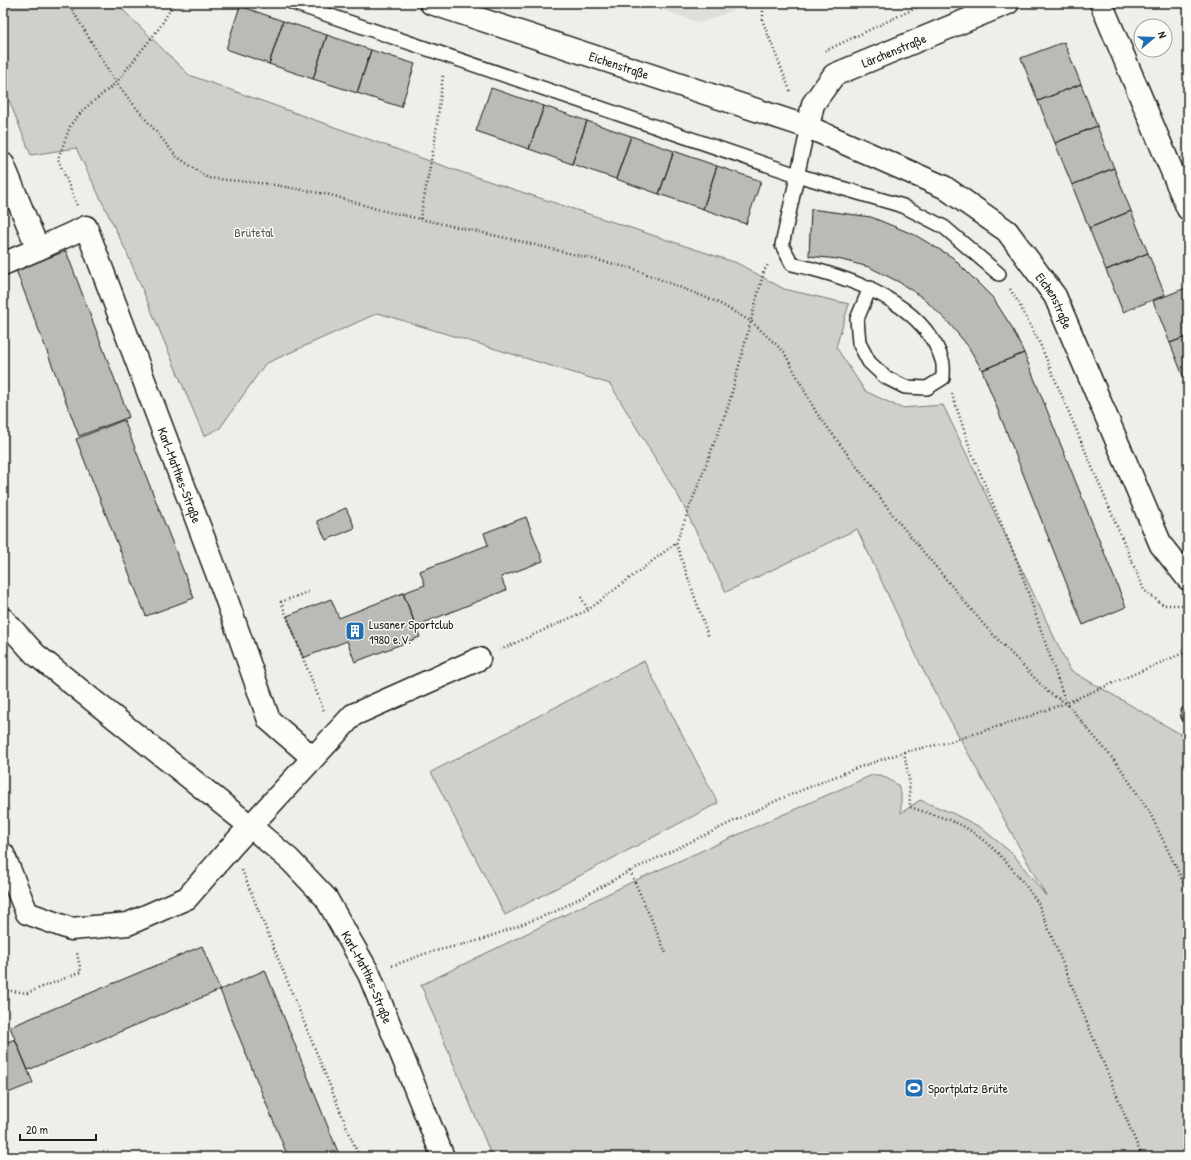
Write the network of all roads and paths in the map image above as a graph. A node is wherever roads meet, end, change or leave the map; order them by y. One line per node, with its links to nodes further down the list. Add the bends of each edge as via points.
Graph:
1 (68, 3): 10 (path)
2 (174, 3): 10 (path, via 160,27)
3 (293, 3): 9 (lane)
4 (431, 3): 12 (street, Eichenstraße)
5 (763, 3): 11 (path, via 763,22)
6 (1008, 3): 8 (street, Lärchenstraße)
7 (1101, 3): 15 (street)
8 (966, 11): 12 (street, Lärchenstraße, via 834,75 813,104)
9 (446, 55): 14 (lane); 16 (path, via 435,140)
10 (116, 83): 16 (path, via 176,156 208,178 269,184 331,195); 17 (path, via 84,109 71,124 58,159)
11 (790, 91)
12 (808, 127): 14 (lane); 26 (street, Eichenstraße, via 944,186 1007,231 1055,296 1161,545)
13 (3, 164): 19 (street)
14 (796, 175): 18 (lane); 21 (lane, via 903,206 944,227)
15 (1188, 209)
16 (420, 219): 23 (path, via 634,269 717,302)
17 (86, 227): 19 (street); 38 (street, Karl-Matthes-Straße, via 224,592 268,720)
18 (782, 245): 22 (lane, via 792,264); 23 (path, via 764,271)
19 (38, 249): 20 (street)
20 (3, 264)
21 (999, 274): 29 (path, via 1018,302 1040,344 1144,590 1163,604)
22 (870, 288): 24 (lane, via 913,317 931,335 943,361); 24 (lane, via 857,320 859,343 869,362 885,377 905,387 927,388)
23 (752, 322): 25 (path, via 728,407); 35 (path, via 784,352 816,412 906,531 985,626 1049,693)
24 (943, 378): 35 (path, via 949,387 971,451 1019,566)
25 (676, 543): 30 (path); 32 (path)
26 (1188, 579)
27 (308, 592): 36 (path, via 281,602 327,718)
28 (581, 597): 30 (path)
29 (1188, 605)
30 (588, 610): 34 (path)
31 (3, 618): 39 (street, Karl-Matthes-Straße, via 35,654)
32 (709, 638)
33 (1188, 652): 35 (path)
34 (479, 659): 36 (street, via 353,715)
35 (1066, 703): 37 (path, via 992,729); 43 (path, via 1119,766 1150,813)
36 (336, 732): 38 (street)
37 (904, 752): 42 (path, via 780,799); 50 (path, via 910,807 962,826 991,848 1017,874 1038,903)
38 (312, 757): 39 (street)
39 (250, 826): 40 (street); 46 (street, Karl-Matthes-Straße, via 290,860 326,898)
40 (232, 846): 44 (street, via 187,898 128,924); 48 (path)
41 (3, 854): 44 (street, via 27,913)
42 (630, 871): 45 (path); 46 (path, via 554,912 481,940 427,952)
43 (1188, 892)
44 (72, 929): 47 (path, via 81,972 27,993)
45 (666, 953)
46 (369, 974): 49 (street, Karl-Matthes-Straße)
47 (3, 990)
48 (359, 1157)
49 (443, 1157)
50 (1142, 1157)

